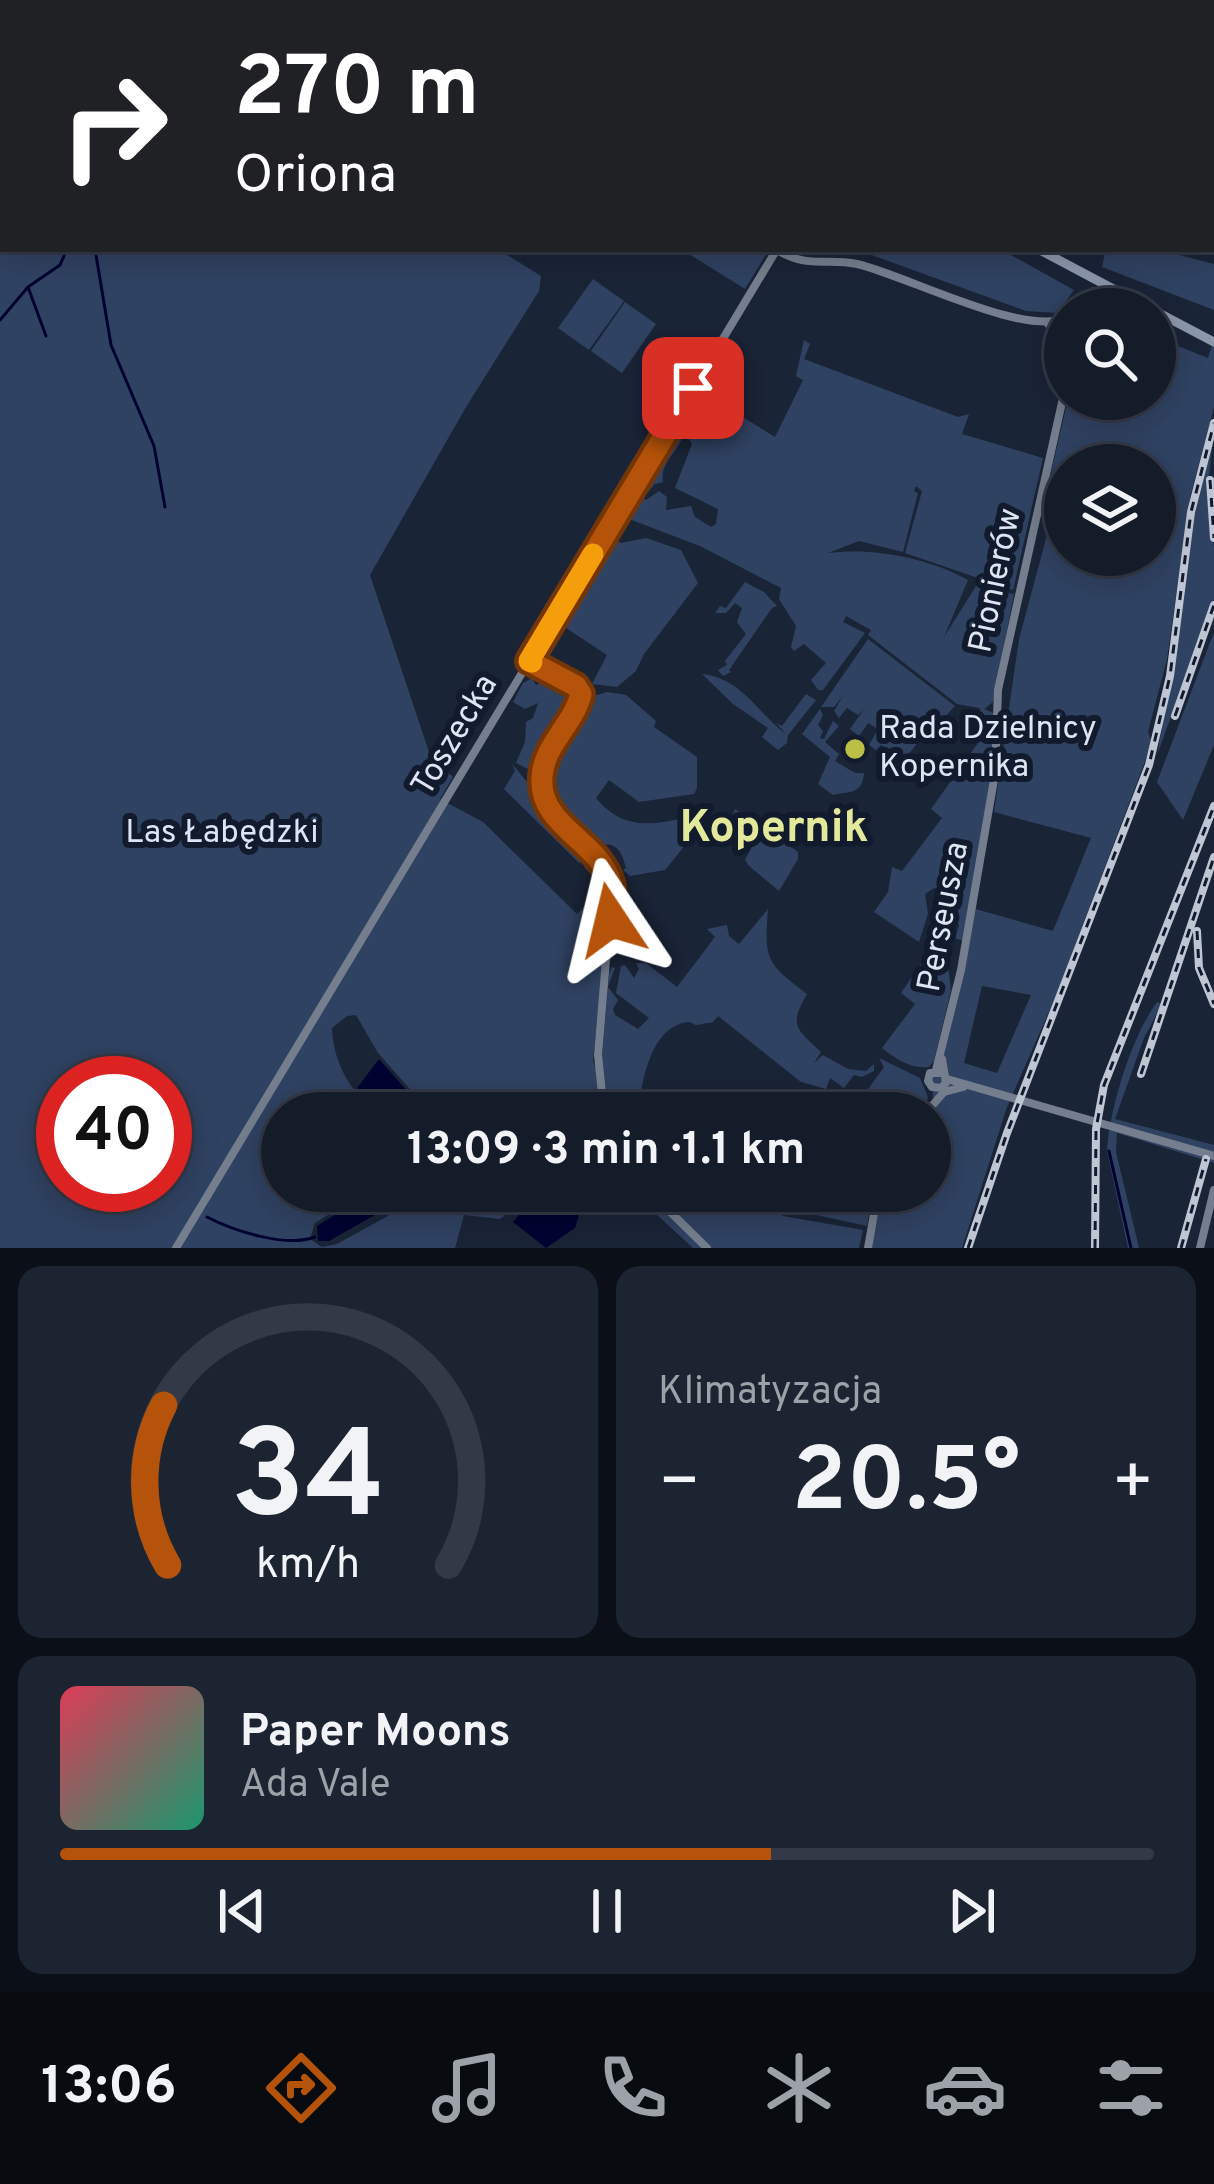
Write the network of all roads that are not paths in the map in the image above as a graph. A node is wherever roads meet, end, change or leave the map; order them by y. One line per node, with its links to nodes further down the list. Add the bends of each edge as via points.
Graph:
1 (774, 252): 11 (street, Toszecka)
2 (782, 252): 8 (street, via 804,263 857,265)
3 (1043, 252): 4 (main road)
4 (1065, 264): 5 (main road); 6 (main road)
5 (1084, 288)
6 (1111, 288)
7 (1176, 322): 9 (main road)
8 (1044, 323)
9 (1213, 342)
10 (1058, 420): 12 (street, Pionierów)
11 (528, 663): 15 (street, via 577,694 542,784 552,813 611,882); 22 (street, Toszecka)
12 (996, 714): 13 (street, Perseusza, via 997,767)
13 (940, 1080): 14 (street); 16 (street, Perseusza)
14 (961, 1086): 17 (street); 18 (street)
15 (602, 1092)
16 (936, 1092)
17 (946, 1092)
18 (1214, 1155)
19 (1214, 1190): 25 (street)
20 (670, 1212): 23 (street)
21 (874, 1212): 24 (street)
22 (176, 1248)
23 (707, 1248)
24 (868, 1248)
25 (1200, 1248)

